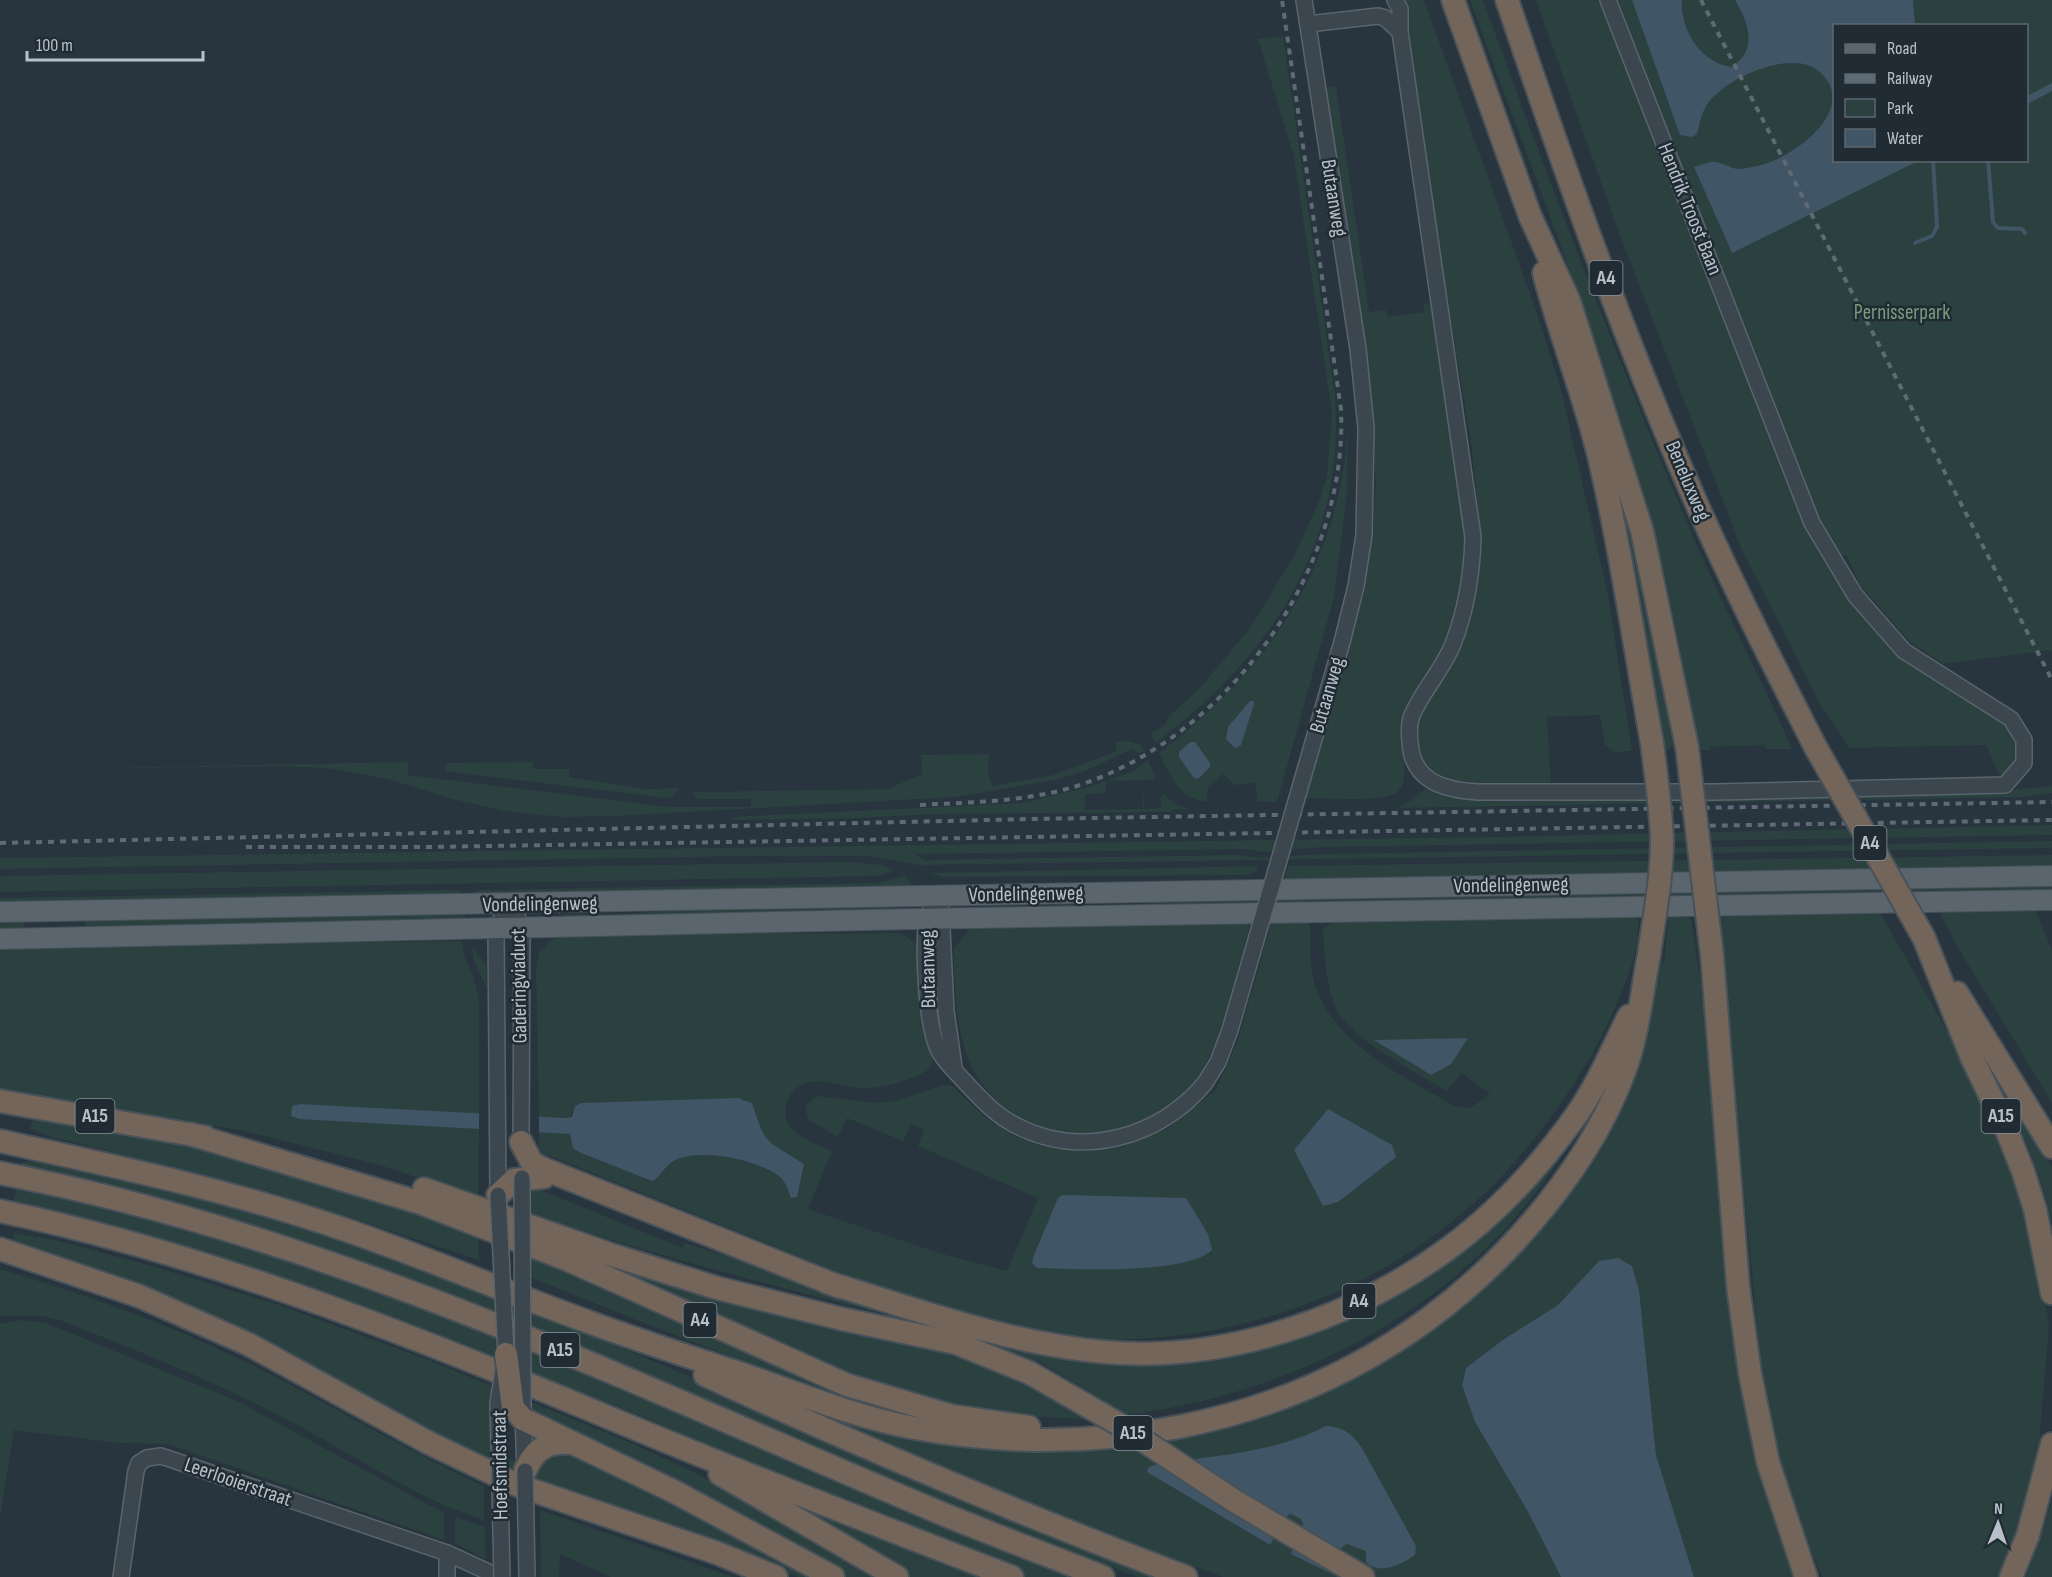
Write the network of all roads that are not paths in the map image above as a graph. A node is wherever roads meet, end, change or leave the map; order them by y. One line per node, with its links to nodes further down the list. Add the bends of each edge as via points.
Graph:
1 (1307, 0): 6 (street, Butaanweg)
2 (1395, 0): 7 (street, Hendrik Troost Baan, via 1400,9)
3 (1453, 0): 8 (highway, A4)
4 (1507, 0): 18 (highway, Beneluxweg / A4, bridge, via 1558,151 1694,498 1816,748)
5 (1608, 0): 7 (street, Hendrik Troost Baan, via 1812,524 1855,595 1904,651 2011,719 2024,740 2024,763 2005,785 1628,793 1461,791 1436,785 1420,773 1412,758 1410,725 1462,621 1472,568 1473,537)
6 (1308, 24): 7 (street, via 1378,16); 20 (street, Butaanweg, bridge, via 1358,349 1366,428 1364,535 1342,642 1227,1039 1205,1083 1183,1106 1151,1127 1123,1138 1088,1142 1048,1138 1016,1126 984,1102)
7 (1400, 32)
8 (1530, 216): 19 (highway, A4, bridge, via 1599,457 1652,743 1662,842); 57 (highway, A4, bridge, via 1569,301 1642,531 1687,747 1712,955 1738,1286 1750,1374 1768,1462)
9 (2052, 876): 10 (main road, Vondelingenweg)
10 (937, 895): 12 (main road, Vondelingenweg); 14 (street, Butaanweg)
11 (2052, 900): 14 (main road, Vondelingenweg)
12 (511, 902): 13 (main road, Vondelingenweg); 15 (street, Gaderingviaduct); 16 (street, Gaderingviaduct)
13 (0, 912)
14 (935, 919): 16 (main road, Vondelingenweg); 20 (street, Butaanweg); 20 (street, Butaanweg, via 928,1012)
15 (496, 928): 16 (main road, Vondelingenweg); 17 (main road, Vondelingenweg); 31 (street, Gaderingviaduct)
16 (522, 929): 26 (street, Gaderingviaduct)
17 (0, 939)
18 (1926, 944): 21 (highway, A15); 35 (highway, A15, via 2023,1171)
19 (1642, 991): 34 (highway, A4, via 1576,1115 1522,1182 1487,1217 1449,1248 1391,1285 1289,1329 1223,1347 1162,1354 1106,1352 1008,1337); 39 (highway, A4, via 1629,1059 1608,1108 1549,1202 1506,1252 1453,1301 1361,1363 1297,1392)
20 (948, 1058)
21 (2014, 1086): 23 (highway, A15); 27 (highway, A15)
22 (0, 1101): 24 (highway, A15)
23 (2052, 1129)
24 (190, 1134): 38 (highway, A15, via 391,1178 717,1288 842,1320 928,1336); 39 (highway, A4, via 421,1203 566,1259 847,1385 952,1416 1024,1426 1099,1428)
25 (0, 1141): 36 (highway, A15, via 154,1175 338,1227)
26 (521, 1142): 29 (highway, A4, via 532,1163); 30 (street, Gaderingviaduct)
27 (2052, 1148)
28 (0, 1173): 54 (highway, A15, via 216,1225 401,1286 945,1515)
29 (564, 1177): 30 (highway, A4); 34 (highway, A4)
30 (522, 1178): 31 (highway); 40 (street, Gaderingviaduct, bridge)
31 (498, 1195): 37 (street, Gaderingviaduct, bridge)
32 (0, 1211): 41 (highway, A15, via 196,1261 321,1302 448,1349)
33 (0, 1250): 50 (highway, via 139,1296 248,1344 429,1443 517,1485)
34 (826, 1282): 38 (highway, A15, via 966,1337)
35 (2052, 1293)
36 (589, 1322): 39 (highway, A4, via 849,1413 957,1434 1066,1441 1165,1431); 55 (highway, A15, via 828,1432 1032,1518)
37 (506, 1354): 40 (highway, bridge, via 513,1408); 48 (street, Hoefsmidstraat, bridge, via 498,1403)
38 (1021, 1369): 56 (highway, A15, bridge, via 1110,1418 1290,1536)
39 (1225, 1417)
40 (524, 1419): 42 (highway); 44 (street, Hoefsmidstraat)
41 (643, 1431): 52 (highway, A15); 53 (highway, A15)
42 (575, 1443): 44 (highway, via 549,1443 530,1460); 51 (highway)
43 (2052, 1444): 58 (highway, via 2028,1535)
44 (525, 1471): 49 (street, Hoefsmidstraat, bridge)
45 (447, 1553): 46 (street, Leerlooierstraat, via 153,1456 139,1463 136,1472); 47 (street); 48 (street)
46 (120, 1577)
47 (447, 1577)
48 (500, 1577)
49 (527, 1577)
50 (776, 1577)
51 (833, 1577)
52 (897, 1577)
53 (1012, 1577)
54 (1103, 1577)
55 (1186, 1577)
56 (1364, 1577)
57 (1806, 1577)
58 (2011, 1577)

